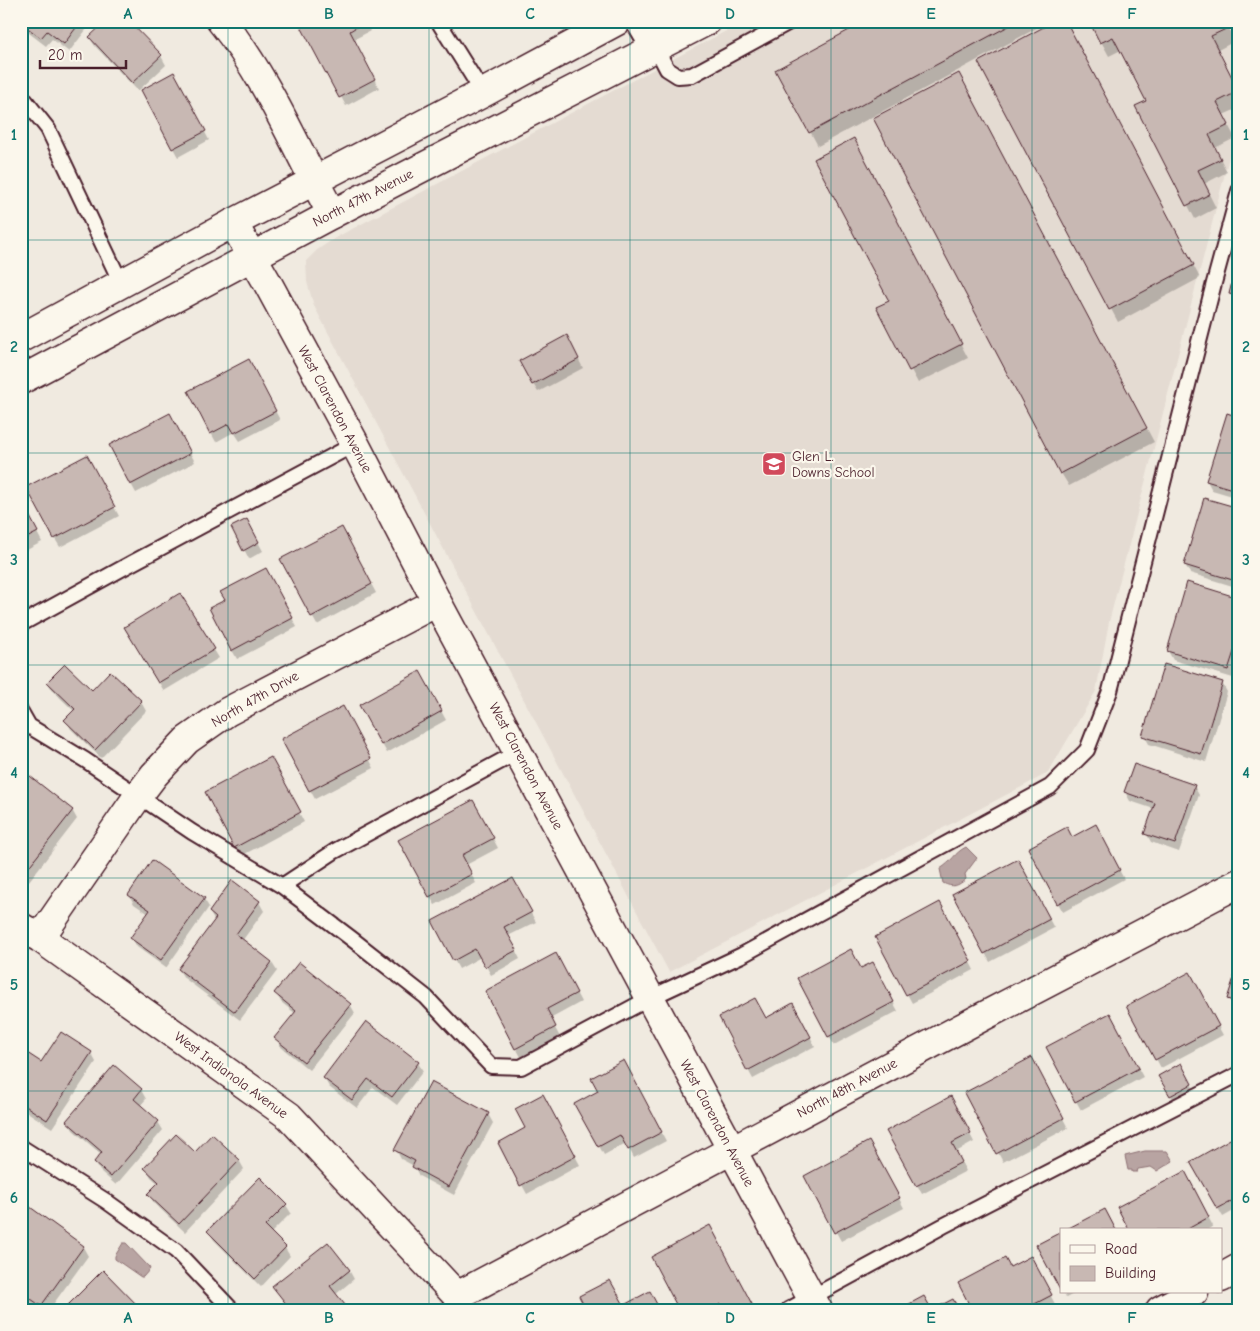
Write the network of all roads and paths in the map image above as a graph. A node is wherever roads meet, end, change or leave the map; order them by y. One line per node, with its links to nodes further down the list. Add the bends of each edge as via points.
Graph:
1 (221, 21): 10 (street, via 237,40 260,79)
2 (438, 21): 8 (lane)
3 (616, 21): 8 (street)
4 (640, 21): 7 (street)
5 (708, 21): 7 (street, North 47th Avenue)
6 (791, 21): 7 (lane, via 692,75 678,76 667,68)
7 (656, 48): 12 (street, North 47th Avenue)
8 (483, 93): 10 (street)
9 (21, 95): 15 (lane, via 48,128)
10 (314, 182): 12 (street); 13 (street)
11 (1239, 191): 27 (lane, via 1110,690 1087,750 1050,787 742,955)
12 (332, 214): 14 (street, North 47th Avenue)
13 (233, 223): 14 (street, West Clarendon Avenue); 15 (street)
14 (252, 257): 17 (street, North 47th Avenue); 18 (street, West Clarendon Avenue)
15 (122, 285): 16 (street)
16 (21, 338)
17 (21, 380)
18 (355, 444): 19 (street, West Clarendon Avenue); 20 (lane)
19 (438, 602): 22 (street, West Clarendon Avenue); 23 (street, North 47th Drive, via 227,712 187,740)
20 (21, 624)
21 (21, 712): 23 (lane, via 29,726)
22 (518, 752): 25 (lane, via 335,852); 27 (street, West Clarendon Avenue)
23 (138, 796): 25 (lane); 26 (street, North 47th Drive)
24 (1238, 881): 30 (street, North 48th Avenue)
25 (282, 886): 27 (lane, via 426,997 491,1066 521,1067)
26 (30, 933): 34 (street, West Indianola Avenue, via 289,1116)
27 (650, 998): 30 (street, West Clarendon Avenue)
28 (1239, 1074): 35 (lane, via 935,1230)
29 (21, 1147): 36 (lane, via 106,1201 176,1251)
30 (732, 1149): 34 (street, North 48th Avenue); 35 (street, West Clarendon Avenue)
31 (1239, 1268): 32 (street)
32 (1222, 1277)
33 (1190, 1294): 37 (street)
34 (457, 1296)
35 (805, 1306)
36 (232, 1310)
37 (1160, 1310)

